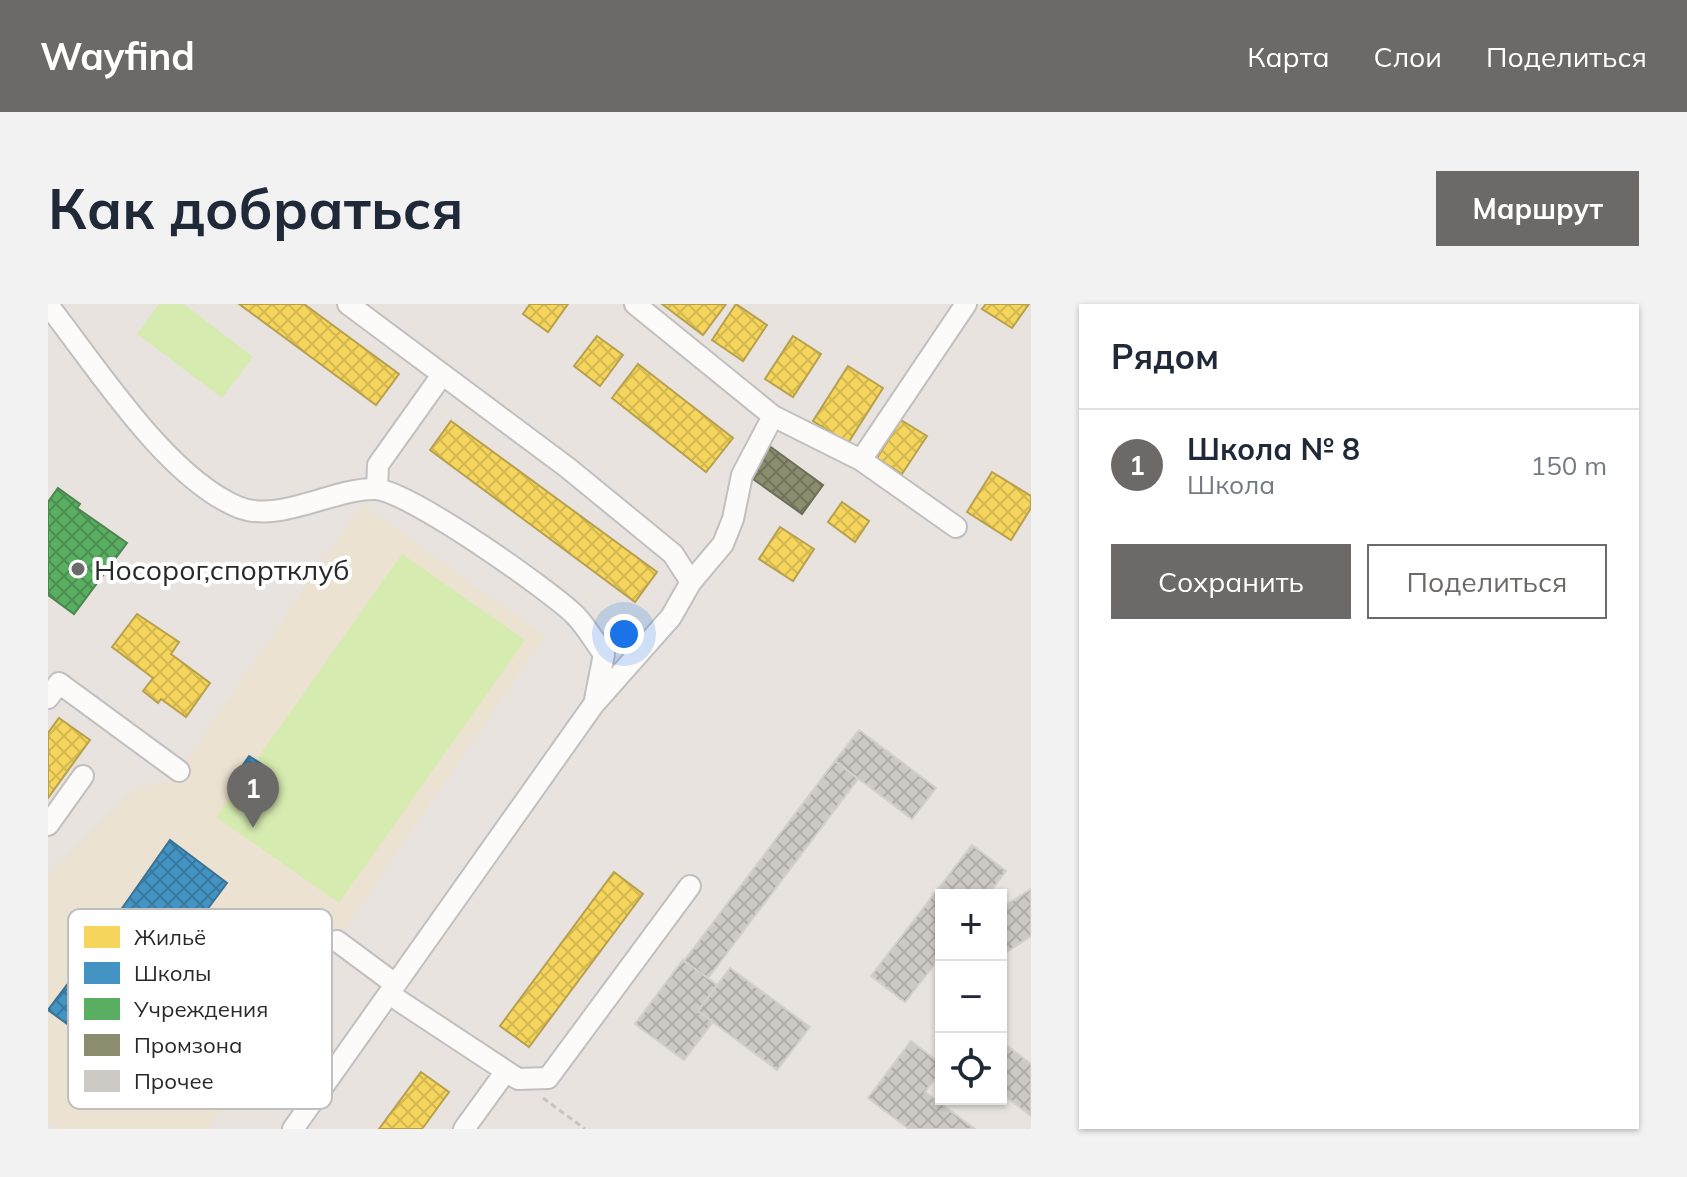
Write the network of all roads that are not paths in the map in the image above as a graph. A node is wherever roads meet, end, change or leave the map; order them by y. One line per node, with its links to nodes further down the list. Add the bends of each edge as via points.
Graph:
1 (348, 304): 5 (street)
2 (635, 304): 6 (street)
3 (966, 304): 7 (street)
4 (48, 305): 8 (street, via 162,449 205,490 241,509 280,510)
5 (442, 375): 8 (street, via 378,465); 10 (street, via 673,554)
6 (773, 416): 7 (street); 10 (street, via 742,475 723,544)
7 (861, 460): 9 (street)
8 (377, 489): 12 (street, via 457,527 575,615 604,654)
9 (956, 527)
10 (691, 582): 12 (street, via 671,617)
11 (48, 698): 13 (street, via 59,683)
12 (594, 704): 18 (street)
13 (179, 771)
14 (83, 776): 15 (street)
15 (48, 825)
16 (690, 886): 20 (street, via 548,1078)
17 (337, 941): 18 (street)
18 (392, 989): 19 (street); 20 (street)
19 (332, 1074)
20 (512, 1075): 23 (street)
21 (307, 1109): 22 (street)
22 (293, 1129)
23 (464, 1129)

